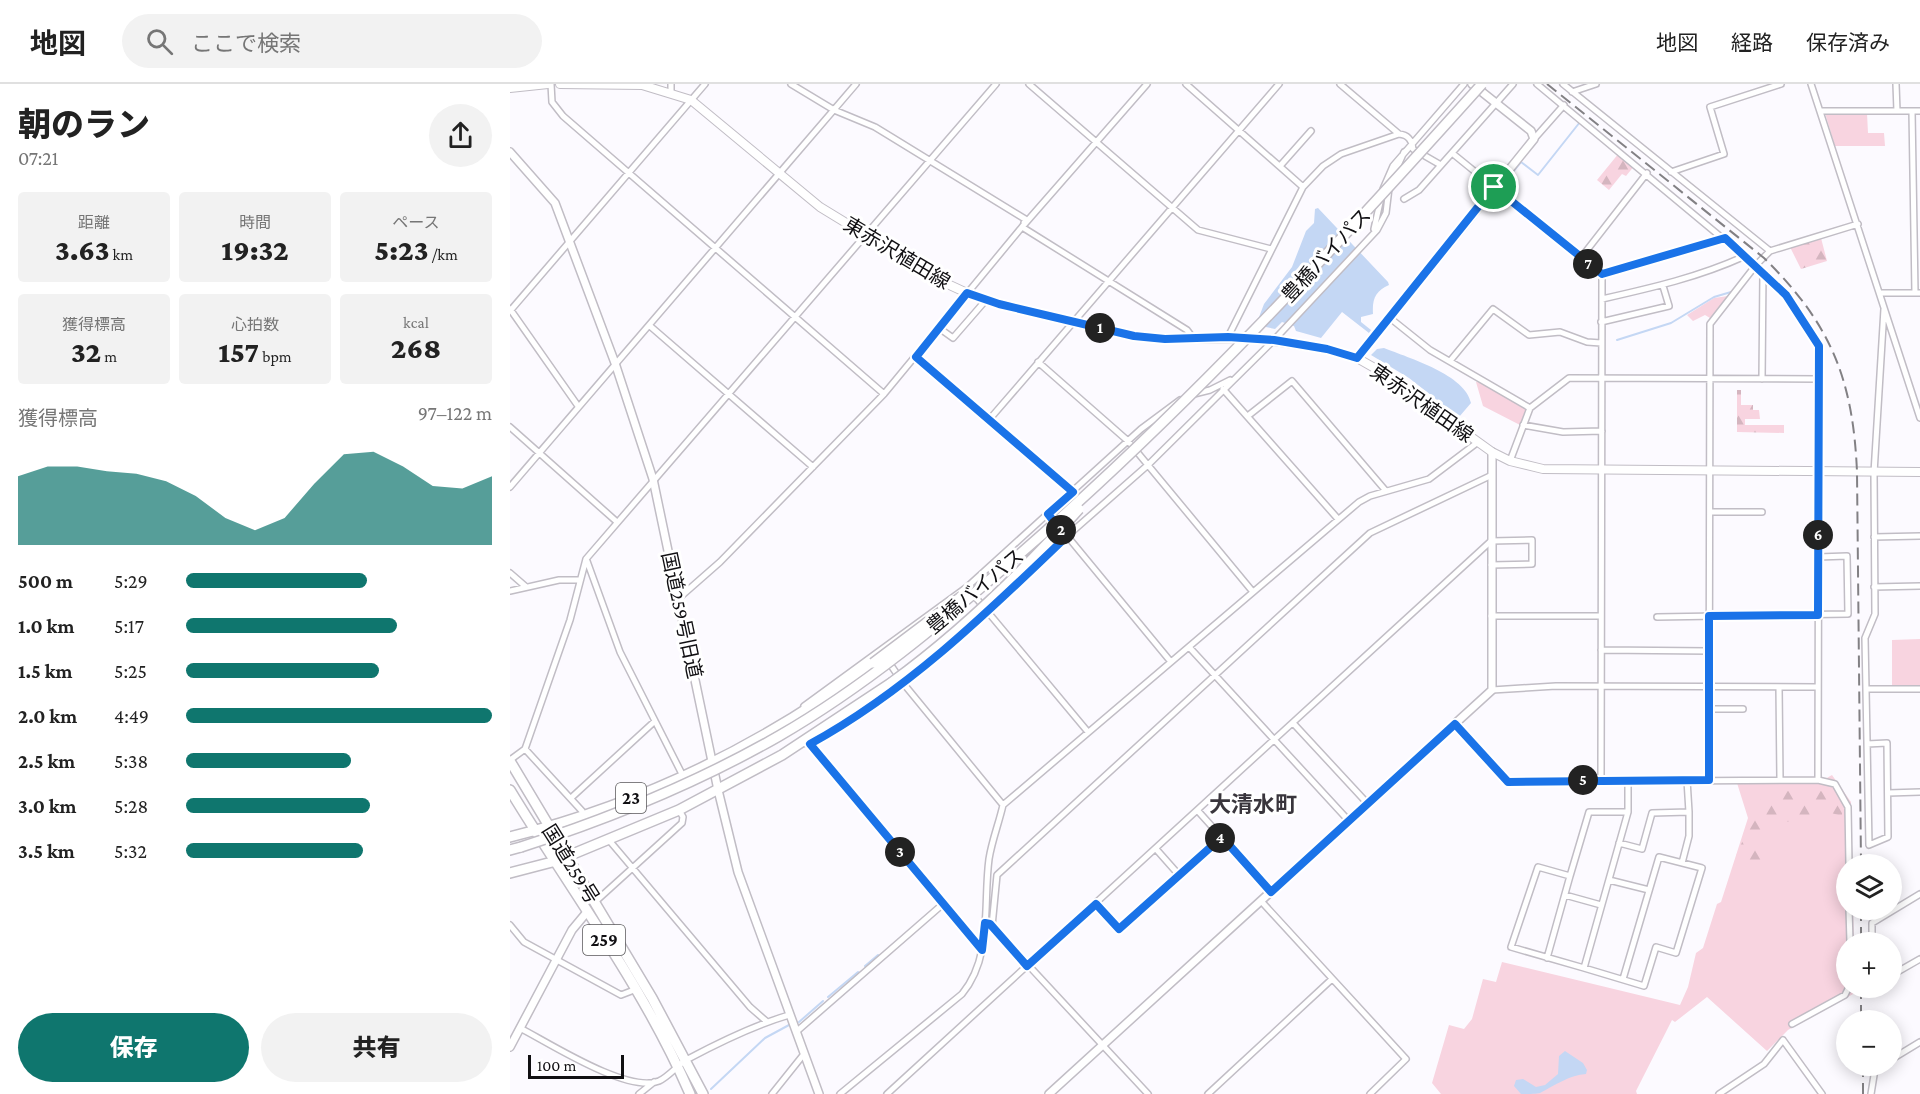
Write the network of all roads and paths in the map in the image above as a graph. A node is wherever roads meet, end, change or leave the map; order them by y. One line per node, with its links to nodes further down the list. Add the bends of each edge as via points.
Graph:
1 (549, 84): 22 (main road); 46 (street, via 554,106)
2 (560, 84): 23 (main road, 東赤沢植田線)
3 (705, 84): 25 (street)
4 (791, 84): 28 (street)
5 (856, 84): 28 (street)
6 (996, 84): 41 (street)
7 (1029, 84): 37 (street)
8 (1147, 84): 37 (street)
9 (1186, 84): 33 (street)
10 (1279, 84): 33 (street)
11 (1340, 84): 35 (street)
12 (1464, 84): 38 (street)
13 (1472, 84): 26 (street)
14 (1482, 84): 112 (highway, 豊橋バイパス / 23, bridge, via 1327,256)
15 (1513, 84): 26 (street)
16 (1538, 84): 27 (street)
17 (1563, 84): 24 (street)
18 (1596, 84): 24 (street)
19 (1781, 84): 45 (street, via 1710,107 1724,154)
20 (1811, 84): 29 (street)
21 (1896, 84): 30 (street)
22 (510, 88)
23 (671, 88): 25 (main road, 東赤沢植田線)
24 (1572, 92): 45 (street)
25 (691, 100): 44 (main road, 東赤沢植田線); 46 (street)
26 (1496, 103): 36 (street, via 1531,131); 40 (street)
27 (1564, 105): 36 (street); 47 (street)
28 (834, 110): 41 (street, via 875,127); 44 (street)
29 (1820, 111): 30 (street); 52 (street)
30 (1897, 111): 31 (street)
31 (1912, 111): 32 (street); 69 (street)
32 (1920, 111)
33 (1239, 131): 43 (street); 51 (street)
34 (1311, 131): 43 (street)
35 (1399, 134): 38 (street); 48 (street, via 1341,154 1323,166)
36 (1534, 139): 49 (street)
37 (1097, 142): 51 (street); 53 (street)
38 (1413, 142): 42 (street, via 1413,149); 82 (street, via 1404,152 1389,186 1385,218)
39 (510, 152): 56 (street, 国道259号旧道, via 555,203)
40 (1452, 153): 42 (street); 49 (street)
41 (932, 162): 53 (street, via 1025,219); 54 (street)
42 (1439, 165): 50 (street, via 1419,190)
43 (1280, 166): 48 (street)
44 (779, 171): 54 (main road, 東赤沢植田線, via 820,207); 57 (street)
45 (1671, 172): 59 (street)
46 (628, 173): 56 (street); 57 (street)
47 (1647, 173): 55 (street); 61 (street)
48 (1304, 187): 58 (street)
49 (1494, 187): 61 (street); 75 (street)
50 (1404, 199)
51 (1171, 208): 58 (street, via 1198,230); 65 (street)
52 (1858, 224): 59 (street); 68 (street)
53 (1022, 227): 65 (street); 67 (street)
54 (866, 235): 67 (main road, 東赤沢植田線); 74 (street)
55 (1725, 238): 60 (street); 64 (street)
56 (571, 242): 73 (street); 88 (street, 国道259号旧道)
57 (715, 248): 74 (street); 78 (street)
58 (1271, 249): 80 (street)
59 (1770, 251): 62 (street)
60 (1745, 256): 62 (street); 66 (street)
61 (1580, 259): 64 (street)
62 (1756, 265): 63 (street); 91 (street, via 1710,324)
63 (1763, 272): 92 (street); 93 (street, via 1786,295 1813,333 1819,346)
64 (1602, 274): 70 (street)
65 (1107, 281): 76 (street); 81 (street, via 1187,330)
66 (1663, 286): 70 (street); 77 (street, via 1669,306)
67 (967, 293): 71 (main road, 東赤沢植田線); 79 (street)
68 (1880, 293): 69 (street); 72 (street)
69 (1917, 293)
70 (1602, 299): 77 (street)
71 (986, 300): 76 (main road, 東赤沢植田線); 79 (street, via 953,338)
72 (1884, 309): 100 (street); 117 (street)
73 (510, 310): 97 (street)
74 (795, 317): 95 (street); 96 (street)
75 (1390, 318): 85 (street); 86 (street)
76 (1072, 322): 81 (main road, 東赤沢植田線, via 1134,336); 87 (street)
77 (1601, 322): 83 (street)
78 (650, 326): 88 (street); 95 (street)
79 (939, 328): 84 (street)
80 (1228, 337): 81 (main road, 東赤沢植田線); 82 (main road, 東赤沢植田線)
81 (1193, 338)
82 (1274, 340): 85 (main road, 東赤沢植田線); 89 (street)
83 (1601, 343): 86 (street, via 1560,332 1529,335 1493,309); 90 (street)
84 (916, 357): 96 (street); 101 (street)
85 (1357, 358): 106 (main road, 東赤沢植田線)
86 (1450, 361): 98 (street)
87 (1038, 362): 101 (street); 105 (street)
88 (615, 363): 97 (street); 119 (street, 国道259号旧道)
89 (1240, 372): 94 (street); 105 (street, via 1210,390 1184,397)
90 (1601, 379): 91 (street); 98 (street, via 1569,378); 104 (street)
91 (1709, 379): 92 (street); 114 (street)
92 (1762, 379): 93 (street)
93 (1819, 380): 115 (street)
94 (1223, 389): 99 (street); 110 (street)
95 (730, 393): 111 (street); 119 (street)
96 (884, 394): 111 (street)
97 (578, 406): 108 (street, via 577,412)
98 (1530, 408): 102 (street)
99 (1249, 415): 121 (street, via 1292,381); 126 (street)
100 (1920, 418)
101 (988, 421): 122 (street)
102 (1523, 425): 104 (street, via 1571,433); 109 (street)
103 (510, 427): 108 (street)
104 (1602, 431): 113 (street)
105 (1128, 441): 110 (street); 122 (street)
106 (1478, 442): 107 (main road, 東赤沢植田線); 121 (street, via 1429,478)
107 (1492, 452): 109 (main road, 東赤沢植田線); 118 (street)
108 (539, 453): 120 (street); 127 (street)
109 (1510, 461): 113 (main road, 東赤沢植田線, via 1543,470)
110 (1149, 465): 129 (street); 143 (street)
111 (813, 467): 144 (street)
112 (1116, 467): 137 (highway, 豊橋バイパス / 23, bridge); 173 (highway, 23, bridge, via 1032,562 977,615 937,649)
113 (1602, 470): 114 (main road, 東赤沢植田線); 146 (street)
114 (1710, 470): 115 (main road, 東赤沢植田線); 123 (street)
115 (1819, 471): 117 (main road, 東赤沢植田線); 132 (street)
116 (1920, 472): 117 (main road, 東赤沢植田線)
117 (1874, 473): 130 (street)
118 (1492, 475): 131 (street); 156 (street, via 1370,533)
119 (653, 479): 127 (street); 144 (street, 国道259号旧道)
120 (510, 487)
121 (1386, 491): 126 (street, via 1365,499)
122 (1073, 492): 125 (street)
123 (1710, 512): 124 (street); 150 (street)
124 (1762, 512)
125 (1048, 514): 129 (street); 140 (street)
126 (1338, 519): 143 (street)
127 (617, 522): 133 (street)
128 (1920, 536): 130 (street)
129 (1066, 537): 145 (street); 155 (street)
130 (1874, 537): 141 (street)
131 (1491, 541): 134 (street); 134 (street, via 1532,540 1532,564); 169 (street)
132 (1818, 557): 147 (street); 147 (street, via 1847,556 1848,615)
133 (586, 559): 136 (street); 168 (street, via 620,652)
134 (1490, 565): 148 (street)
135 (510, 573): 138 (street)
136 (580, 580): 138 (street); 175 (street)
137 (985, 584): 167 (highway, 23, bridge, via 967,592); 205 (highway, 豊橋バイパス / 23, bridge, via 902,652 779,736 637,807)
138 (525, 586): 142 (street)
139 (1920, 586): 141 (street)
140 (967, 587): 145 (street); 152 (street)
141 (1874, 587): 162 (street, via 1875,614 1866,638)
142 (510, 591)
143 (1253, 592): 151 (street)
144 (679, 598): 177 (street, 国道259号旧道)
145 (988, 612): 157 (street); 171 (street)
146 (1601, 615): 148 (street); 153 (street)
147 (1818, 615): 150 (street); 161 (street)
148 (1491, 616): 164 (street)
149 (1657, 616): 150 (street)
150 (1709, 616): 154 (street)
151 (1189, 647): 155 (street); 156 (street)
152 (881, 650): 157 (street); 167 (street, via 811,699)
153 (1601, 650): 154 (street); 158 (street)
154 (1709, 651): 159 (street)
155 (1171, 663): 171 (street)
156 (1214, 674): 172 (street); 227 (street, via 997,875)
157 (903, 683): 173 (street); 191 (street)
158 (1601, 687): 159 (street); 164 (street); 180 (street)
159 (1708, 687): 160 (street); 166 (street)
160 (1779, 687): 161 (street); 179 (street)
161 (1818, 687): 184 (street)
162 (1866, 689): 163 (street); 174 (street)
163 (1920, 689)
164 (1492, 690): 170 (street)
165 (1743, 709): 166 (street)
166 (1709, 710): 183 (street)
167 (792, 719): 177 (highway, 23)
168 (655, 721): 178 (street); 189 (street)
169 (1293, 723): 172 (street); 190 (street)
170 (1455, 724): 180 (street, via 1508,782); 190 (street)
171 (1088, 732): 191 (street)
172 (1275, 739): 193 (street); 197 (street)
173 (806, 743): 186 (highway, 23); 221 (street)
174 (1867, 744): 188 (street, via 1887,743); 188 (street, via 1869,845 1888,837)
175 (525, 749): 176 (street); 189 (street)
176 (510, 760): 198 (highway, 国道259号 / 259)
177 (713, 763): 178 (highway, 23); 186 (street, 国道259号旧道)
178 (683, 777): 196 (highway, 23)
179 (1780, 779): 183 (street); 184 (street)
180 (1601, 780): 181 (street)
181 (1628, 780): 182 (street); 194 (street)
182 (1688, 780): 183 (street); 195 (street)
183 (1709, 780)
184 (1818, 780): 206 (street, via 1835,784 1847,802)
185 (510, 790): 199 (highway, 国道259号 / 259)
186 (718, 790): 192 (highway, 23); 240 (street, 国道259号旧道, via 738,872)
187 (1920, 792): 188 (street)
188 (1888, 793)
189 (571, 798): 196 (street)
190 (1368, 804): 197 (street)
191 (1003, 805): 225 (street, via 989,859)
192 (679, 810): 202 (highway, 23); 210 (street, via 682,823)
193 (1198, 811): 201 (street); 204 (street)
194 (1628, 812): 203 (street); 213 (street, via 1590,812)
195 (1689, 812): 203 (street, via 1653,813 1642,849); 209 (street, via 1689,836)
196 (584, 816): 198 (highway, 23)
197 (1349, 821): 216 (street)
198 (547, 826): 199 (highway, 23); 207 (highway, 国道259号 / 259)
199 (535, 831): 200 (highway, 23); 208 (highway, 国道259号 / 259)
200 (510, 837)
201 (1222, 837): 212 (street); 216 (street)
202 (608, 839): 207 (highway, 23); 210 (street)
203 (1619, 843): 214 (street)
204 (1156, 849): 212 (street); 222 (street)
205 (510, 850)
206 (1849, 854)
207 (566, 857): 208 (highway, 23); 220 (highway, 国道259号 / 259)
208 (556, 861): 211 (highway, 23); 224 (highway, 国道259号 / 259)
209 (1682, 863): 215 (street, via 1659,857); 237 (street, via 1702,868 1676,953 1656,947 1644,986)
210 (632, 867): 220 (street); 241 (street)
211 (510, 873)
212 (1179, 875): 222 (street, via 1119,929)
213 (1570, 876): 218 (street); 230 (street, via 1538,867 1511,947)
214 (1609, 880): 215 (street); 223 (street)
215 (1649, 890): 237 (street)
216 (1271, 892): 219 (street)
217 (1920, 894): 228 (street, via 1872,923)
218 (1565, 895): 223 (street); 230 (street)
219 (1261, 901): 236 (street); 246 (street)
220 (595, 902): 250 (highway, 国道259号 / 259)
221 (943, 904): 229 (street); 244 (street)
222 (1096, 904): 233 (street)
223 (1601, 906): 234 (street)
224 (587, 912): 232 (street, via 577,921); 238 (highway, 国道259号 / 259)
225 (985, 923): 227 (street); 229 (street)
226 (510, 925): 232 (street, via 524,942)
227 (992, 926): 233 (street)
228 (1872, 932)
229 (982, 950): 258 (street, via 975,974 962,994)
230 (1547, 957): 234 (street)
231 (1920, 959): 235 (street)
232 (557, 960): 238 (street, via 621,995); 243 (street)
233 (1027, 966): 246 (street); 259 (street)
234 (1584, 968): 237 (street)
235 (1902, 969)
236 (1332, 979): 262 (street); 263 (street, via 1406,1059)
237 (1623, 979)
238 (634, 990): 250 (highway, 国道259号 / 259)
239 (1840, 998): 242 (street)
240 (789, 1015): 241 (street); 244 (street, 国道259号旧道)
241 (766, 1021): 250 (street)
242 (1792, 1024)
243 (520, 1028): 247 (street); 252 (street, via 607,1074 633,1082)
244 (796, 1032): 249 (street, 国道259号旧道)
245 (1920, 1042): 248 (street)
246 (1103, 1044): 260 (street); 261 (street)
247 (510, 1047)
248 (1902, 1053)
249 (804, 1054): 256 (street); 257 (street, 国道259号旧道)
250 (682, 1063): 252 (street); 254 (highway, 国道259号 / 259); 255 (highway, 国道259号 / 259)
251 (1874, 1076): 266 (street)
252 (654, 1082): 253 (street)
253 (639, 1094)
254 (690, 1094)
255 (703, 1094)
256 (772, 1094)
257 (819, 1094)
258 (840, 1094)
259 (887, 1094)
260 (1048, 1094)
261 (1148, 1094)
262 (1208, 1094)
263 (1370, 1094)
264 (1719, 1094): 265 (street, via 1764,1064 1783,1040)
265 (1822, 1094)
266 (1871, 1094)

